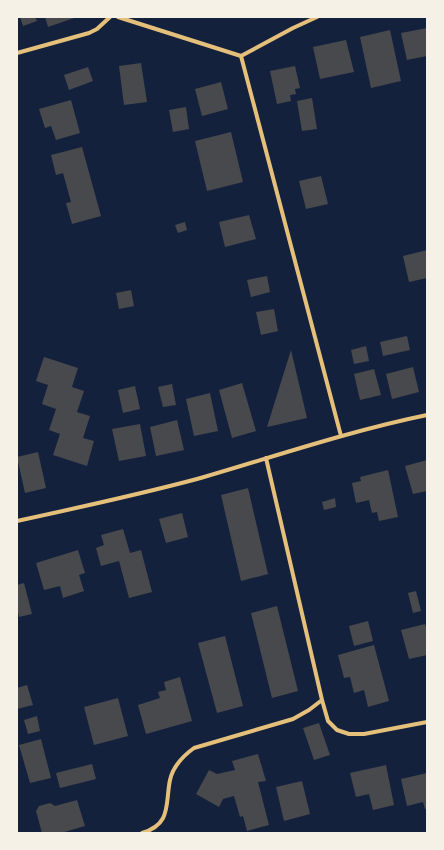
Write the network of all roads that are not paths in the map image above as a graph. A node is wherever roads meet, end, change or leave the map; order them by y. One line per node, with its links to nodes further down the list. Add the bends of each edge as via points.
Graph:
1 (110, 17): 4 (street, via 89,33)
2 (118, 17): 5 (street)
3 (317, 17): 5 (street)
4 (17, 53)
5 (241, 56): 7 (street)
6 (427, 415): 7 (street)
7 (341, 436): 8 (street)
8 (266, 458): 9 (street, via 196,479); 10 (street)
9 (17, 522)
10 (322, 700): 11 (street, via 328,721 336,730 349,734 364,734); 12 (street, via 293,719 194,748 174,769 164,817 158,826)
11 (427, 722)
12 (142, 833)

